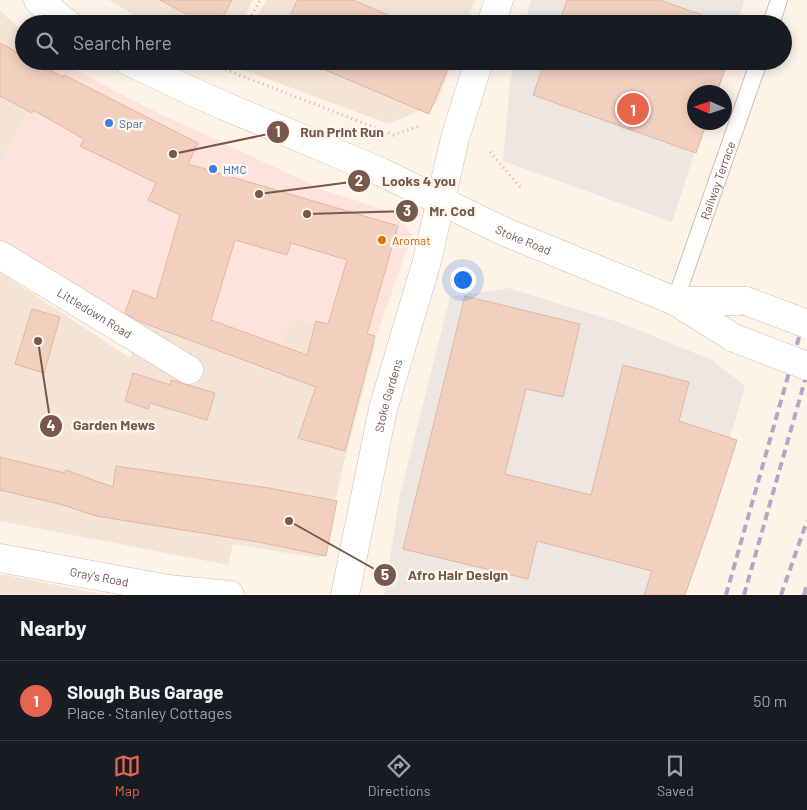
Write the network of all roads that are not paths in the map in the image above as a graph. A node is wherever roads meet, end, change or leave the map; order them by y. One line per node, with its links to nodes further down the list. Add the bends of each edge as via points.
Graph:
1 (38, 0): 4 (street)
2 (499, 0): 5 (street)
3 (779, 0): 6 (lane)
4 (57, 15)
5 (494, 15)
6 (774, 15)
7 (147, 70): 10 (street, Stoke Road)
8 (477, 70): 10 (street, Stoke Gardens, via 455,138)
9 (756, 70): 12 (lane, Railway Terrace)
10 (441, 200): 12 (street, Stoke Road, via 505,232); 18 (street, Stoke Gardens, via 427,261 383,409)
11 (0, 255): 15 (street, Littledown Road)
12 (675, 301): 13 (street, Stoke Road, bridge, via 746,301); 14 (street, Stoke Road, bridge, via 734,338)
13 (807, 324)
14 (807, 366)
15 (190, 370)
16 (0, 558): 17 (street, Gray's Road, via 168,589)
17 (230, 595)
18 (344, 595)

